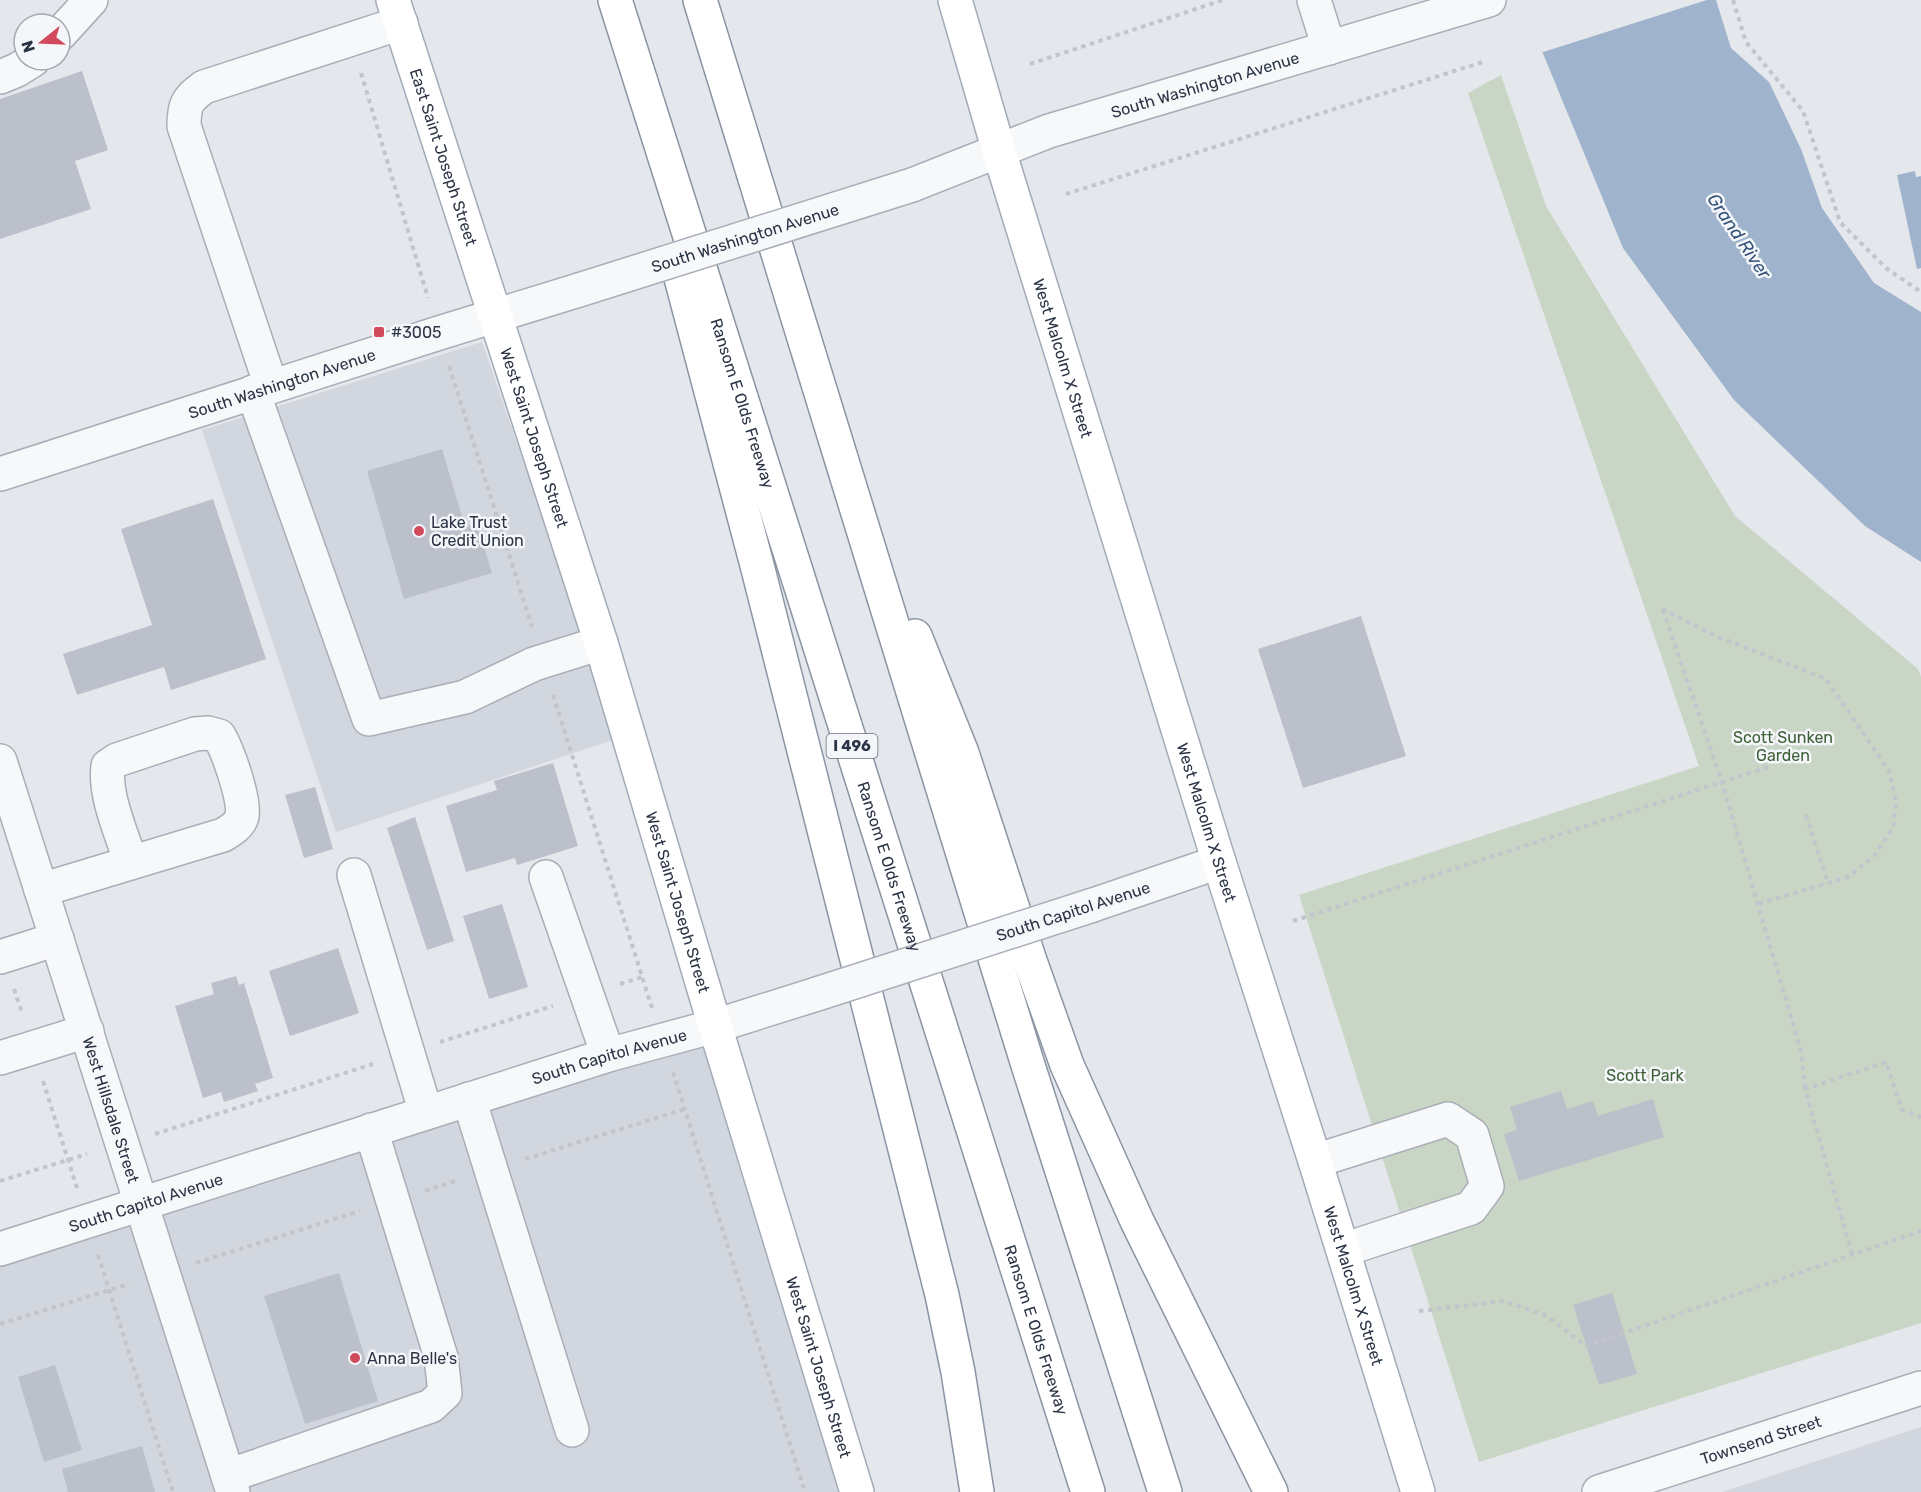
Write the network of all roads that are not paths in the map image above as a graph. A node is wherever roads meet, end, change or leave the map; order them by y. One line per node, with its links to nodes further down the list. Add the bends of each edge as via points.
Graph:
1 (91, 0): 8 (street)
2 (613, 0): 40 (main road, via 942,1295); 41 (main road, Ransom E Olds Freeway / I 496)
3 (700, 0): 13 (main road)
4 (955, 0): 10 (main road, West Malcolm X Street)
5 (1314, 0): 9 (street)
6 (1479, 3): 9 (street, South Washington Avenue)
7 (397, 12): 11 (main road, East Saint Joseph Street); 12 (street, via 351,39 204,87 189,97 184,126)
8 (72, 21)
9 (1329, 48): 10 (street, South Washington Avenue, via 1049,131)
10 (999, 151): 11 (street, South Washington Avenue, bridge, via 912,185); 18 (main road, West Malcolm X Street)
11 (495, 315): 12 (street, South Washington Avenue); 15 (main road, West Saint Joseph Street)
12 (262, 389): 14 (street, South Washington Avenue); 15 (street, via 369,719 465,697 543,662)
13 (834, 440): 42 (main road); 43 (main road, via 954,732 1067,1065 1137,1221)
14 (0, 474)
15 (601, 643): 25 (main road, West Saint Joseph Street)
16 (0, 762): 17 (street, West Hillsdale Street)
17 (12, 843): 22 (street, West Hillsdale Street)
18 (1219, 862): 25 (street, South Capitol Avenue, bridge); 32 (main road, West Malcolm X Street)
19 (131, 863): 19 (street, via 222,835 242,819 242,804 219,736 195,734 108,766 110,794); 22 (street)
20 (354, 875): 30 (street)
21 (546, 878): 27 (street)
22 (41, 890): 23 (street, West Hillsdale Street)
23 (57, 939): 24 (street); 26 (street, West Hillsdale Street)
24 (0, 957)
25 (715, 1026): 27 (street, South Capitol Avenue); 39 (main road, West Saint Joseph Street)
26 (87, 1031): 28 (street); 33 (street, West Hillsdale Street)
27 (609, 1055): 29 (street, South Capitol Avenue)
28 (0, 1058)
29 (469, 1099): 30 (street, South Capitol Avenue); 37 (street)
30 (426, 1113): 31 (street, South Capitol Avenue)
31 (371, 1130): 33 (street, South Capitol Avenue); 38 (street, via 441,1357 445,1393 431,1406)
32 (1315, 1161): 35 (main road, West Malcolm X Street); 35 (street, via 1449,1119 1472,1135 1487,1186 1471,1208)
33 (142, 1203): 34 (street, South Capitol Avenue); 38 (street, West Hillsdale Street)
34 (0, 1249)
35 (1343, 1250): 44 (main road, West Malcolm X Street)
36 (1921, 1388): 45 (street, Townsend Street)
37 (572, 1430)
38 (230, 1484)
39 (857, 1492)
40 (977, 1492)
41 (1088, 1492)
42 (1165, 1492)
43 (1270, 1492)
44 (1418, 1492)
45 (1599, 1492)

